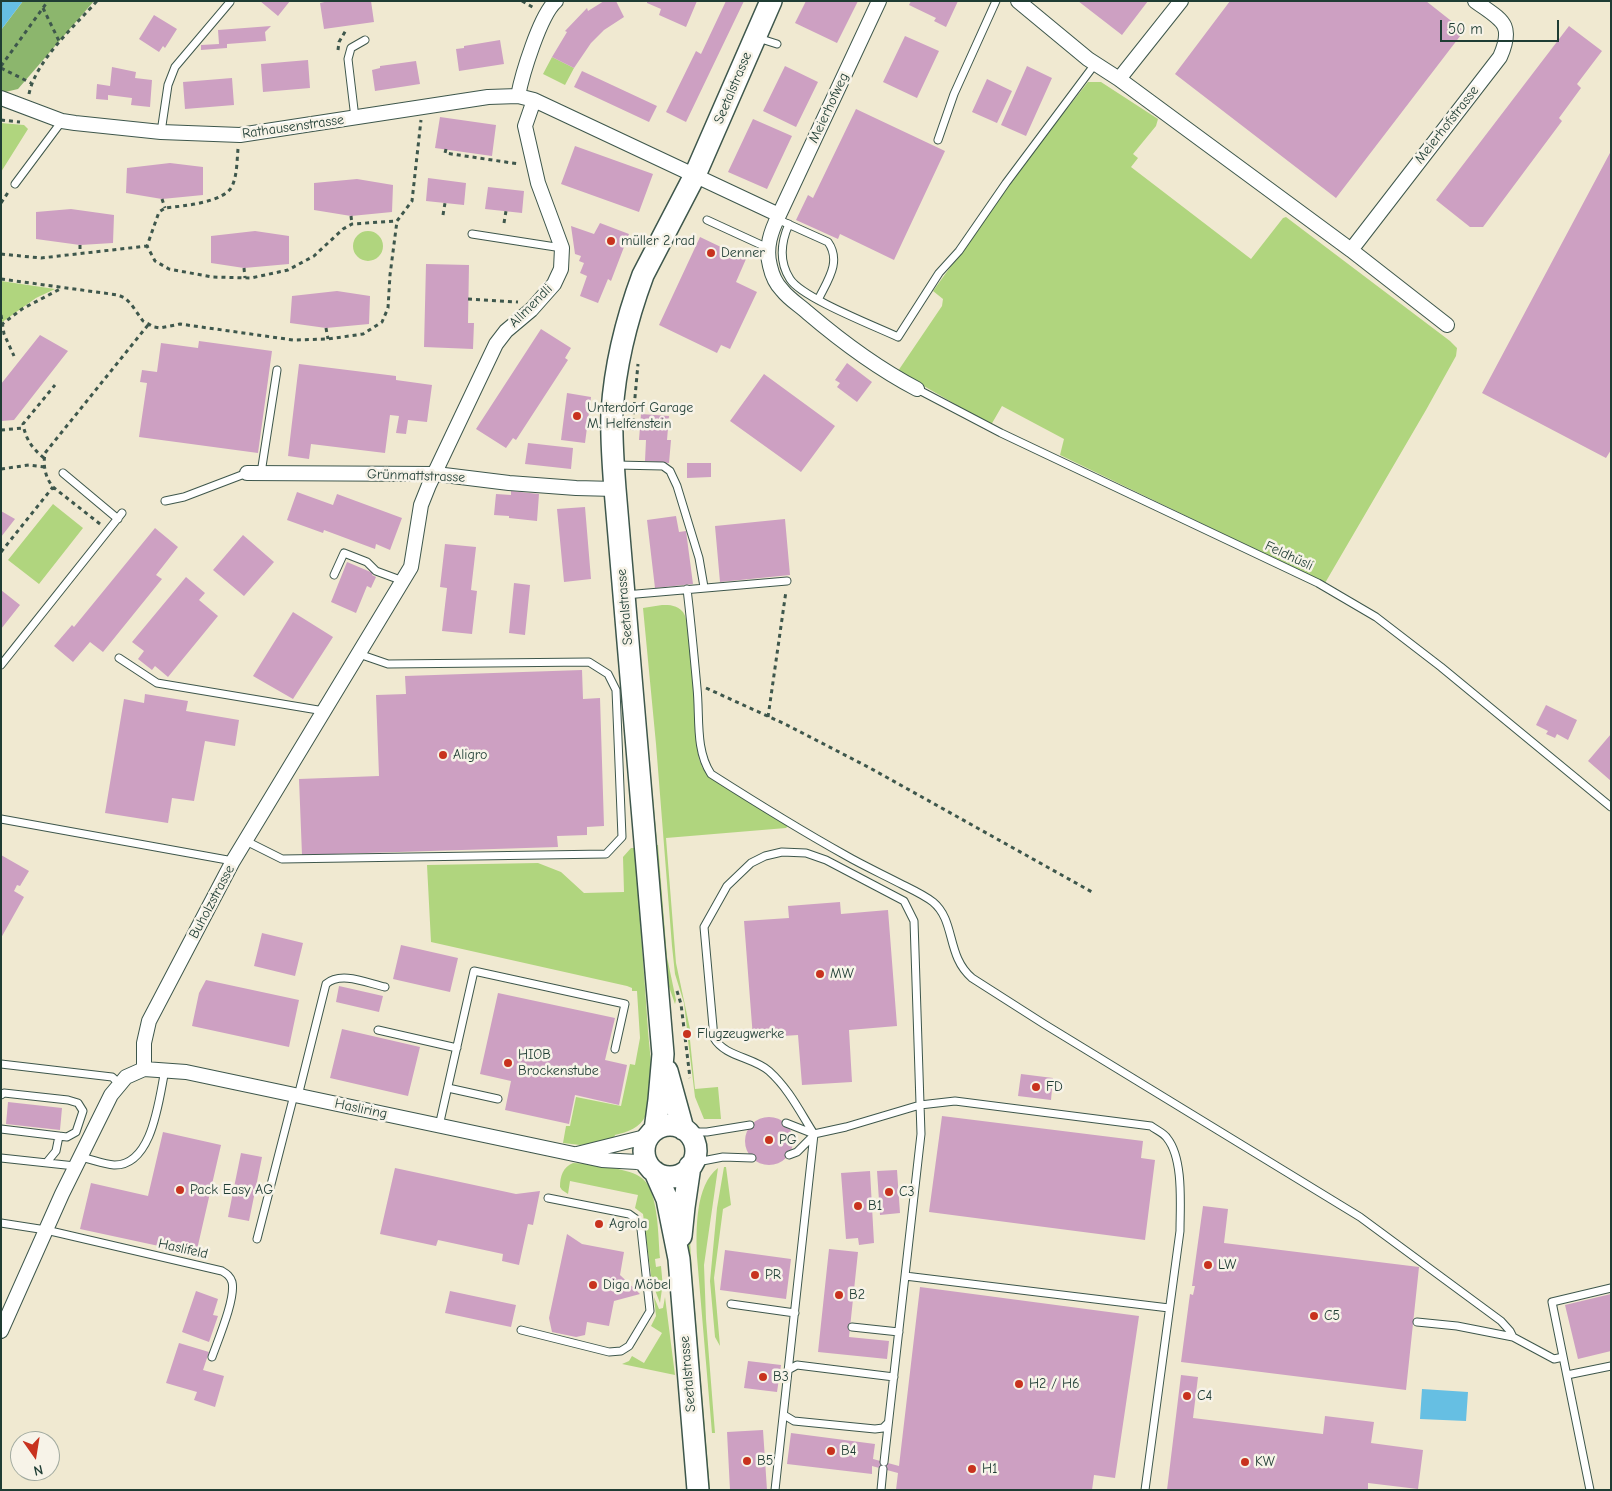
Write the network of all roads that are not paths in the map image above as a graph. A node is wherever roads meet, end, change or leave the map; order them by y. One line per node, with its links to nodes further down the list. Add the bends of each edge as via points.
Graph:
1 (556, 1): 14 (street, via 543,22)
2 (771, 1): 9 (main road, Seetalstrasse)
3 (878, 1): 23 (street, Meierhofweg)
4 (996, 1): 20 (lane, via 954,94)
5 (1018, 1): 12 (street)
6 (1181, 1): 13 (street)
7 (1475, 1): 28 (street, Meierhofstrasse, via 1502,21 1507,33 1500,57)
8 (230, 2): 19 (lane, via 175,67 168,85)
9 (755, 36): 11 (lane); 21 (main road, Seetalstrasse)
10 (365, 40): 17 (lane, via 351,48 348,59)
11 (776, 44)
12 (1095, 64): 13 (street); 29 (lane, via 939,273 898,336)
13 (1119, 79): 28 (street)
14 (518, 96): 16 (street, Rathausenstrasse); 17 (street, Rathausenstrasse, via 488,96)
15 (6, 100): 18 (street, Rathausenstrasse)
16 (534, 100): 21 (street, Rathausenstrasse); 26 (street, Allmendli, via 525,126 538,183)
17 (356, 118): 19 (street, Rathausenstrasse, via 240,135)
18 (62, 120): 19 (street, Rathausenstrasse); 22 (lane)
19 (160, 132)
20 (938, 140)
21 (695, 175): 23 (street); 33 (main road, Seetalstrasse, via 637,291 614,389)
22 (15, 184)
23 (781, 219): 27 (street, via 772,230); 29 (lane, via 784,267 790,280); 29 (lane, via 828,242 833,249 832,269)
24 (707, 220): 27 (lane)
25 (472, 234): 26 (lane)
26 (562, 248): 36 (street, Allmendli, via 561,269 554,284 496,344)
27 (768, 248): 32 (street, via 769,264 782,290 831,333 883,371)
28 (1351, 250): 30 (street)
29 (818, 300)
30 (1447, 325)
31 (276, 370): 35 (lane)
32 (916, 390): 49 (lane, Feldhüsli, via 1318,583 1376,617)
33 (613, 465): 37 (main road, Seetalstrasse); 42 (lane, via 663,466 670,471 699,558)
34 (63, 473): 47 (lane, via 120,516)
35 (254, 473): 36 (street, Grünmattstrasse); 38 (lane)
36 (436, 474): 37 (street, Grünmattstrasse, via 509,483); 40 (street, Buholzstrasse, via 421,506 411,567)
37 (614, 489): 44 (main road, Seetalstrasse)
38 (164, 501)
39 (334, 575): 40 (lane, via 344,553 367,562 376,571)
40 (403, 581): 45 (street, Buholzstrasse)
41 (787, 581): 42 (lane)
42 (704, 587): 43 (lane)
43 (687, 589): 44 (lane); 98 (lane, via 701,750 704,764 711,774 784,821 924,896 941,910 957,959 972,978 1360,1217 1500,1321)
44 (624, 595): 57 (main road, Seetalstrasse)
45 (359, 654): 48 (street, Buholzstrasse); 51 (lane, via 388,664 588,662 608,674 616,690 622,837 606,854 282,859)
46 (119, 658): 48 (lane, via 157,683)
47 (1, 665)
48 (324, 711): 51 (street, Buholzstrasse)
49 (1611, 807)
50 (1, 819): 52 (lane)
51 (246, 841): 52 (street, Buholzstrasse)
52 (234, 861): 59 (street, Buholzstrasse, via 149,1021 144,1043)
53 (385, 987): 64 (lane, via 345,978 326,984)
54 (378, 1030): 55 (lane)
55 (457, 1048): 56 (lane, via 474,970 625,1004); 62 (lane)
56 (615, 1049)
57 (662, 1054): 71 (main road, Seetalstrasse); 72 (main road, Seetalstrasse, via 659,1100)
58 (1, 1064): 61 (lane, via 112,1078)
59 (144, 1069): 60 (street, Hasliring); 61 (street, via 126,1077)
60 (165, 1070): 64 (street, Hasliring); 79 (lane, via 151,1131 140,1154 123,1164)
61 (120, 1084): 79 (street, via 111,1095)
62 (448, 1088): 65 (lane); 68 (lane)
63 (2, 1093): 74 (lane, via 78,1103 83,1111 76,1132 67,1137)
64 (296, 1095): 68 (street, Hasliring); 86 (lane)
65 (498, 1099)
66 (920, 1105): 73 (lane); 73 (lane, via 914,921 904,901 826,860 806,853 782,852 765,856 751,863 727,886 704,927 714,1038 718,1046 767,1070 788,1091); 88 (lane, via 921,1134); 91 (lane, via 954,1101 1151,1126 1167,1138 1176,1156 1181,1189 1180,1231)
67 (786, 1123): 73 (lane)
68 (440, 1126): 75 (street, Hasliring)
69 (750, 1126): 71 (lane, via 707,1132)
70 (1, 1129): 74 (lane)
71 (686, 1131): 72 (main road, via 666,1125); 81 (main road, via 695,1147)
72 (652, 1132): 75 (street, Hasliring); 82 (main road, via 644,1150)
73 (814, 1134): 76 (lane, via 797,1152); 92 (lane)
74 (59, 1136): 80 (lane, via 56,1151)
75 (576, 1154): 82 (street, Hasliring, via 602,1160 637,1162)
76 (789, 1155)
77 (1, 1158): 80 (lane)
78 (752, 1158): 81 (lane, via 723,1157)
79 (78, 1161): 80 (lane); 85 (street)
80 (47, 1162)
81 (691, 1164): 82 (main road, via 674,1176 661,1175); 87 (main road, Seetalstrasse)
82 (652, 1168): 87 (main road, Seetalstrasse, via 666,1199)
83 (548, 1198): 95 (lane, via 630,1214 636,1219 650,1311 629,1346 621,1351 609,1352)
84 (1, 1223): 85 (lane)
85 (46, 1230): 96 (street); 99 (lane, Haslifeld, via 229,1275 232,1299)
86 (257, 1239)
87 (679, 1259): 107 (main road, Seetalstrasse)
88 (905, 1276): 91 (lane); 97 (lane)
89 (1611, 1288): 100 (lane, via 1552,1302)
90 (731, 1304): 92 (lane)
91 (1169, 1308): 110 (lane)
92 (795, 1313): 102 (lane)
93 (1417, 1322): 98 (lane)
94 (852, 1327): 97 (lane)
95 (521, 1330)
96 (1, 1331)
97 (899, 1332): 104 (lane)
98 (1513, 1337): 100 (lane, via 1554,1359)
99 (212, 1357)
100 (1563, 1357): 103 (lane)
101 (1611, 1366): 103 (lane)
102 (788, 1370): 104 (lane, via 797,1365); 105 (lane)
103 (1567, 1376): 111 (lane)
104 (894, 1377): 106 (lane)
105 (784, 1415): 106 (lane, via 794,1421 875,1429); 108 (lane)
106 (888, 1423): 109 (lane)
107 (698, 1490)
108 (776, 1490)
109 (881, 1490)
110 (1145, 1490)
111 (1590, 1490)

